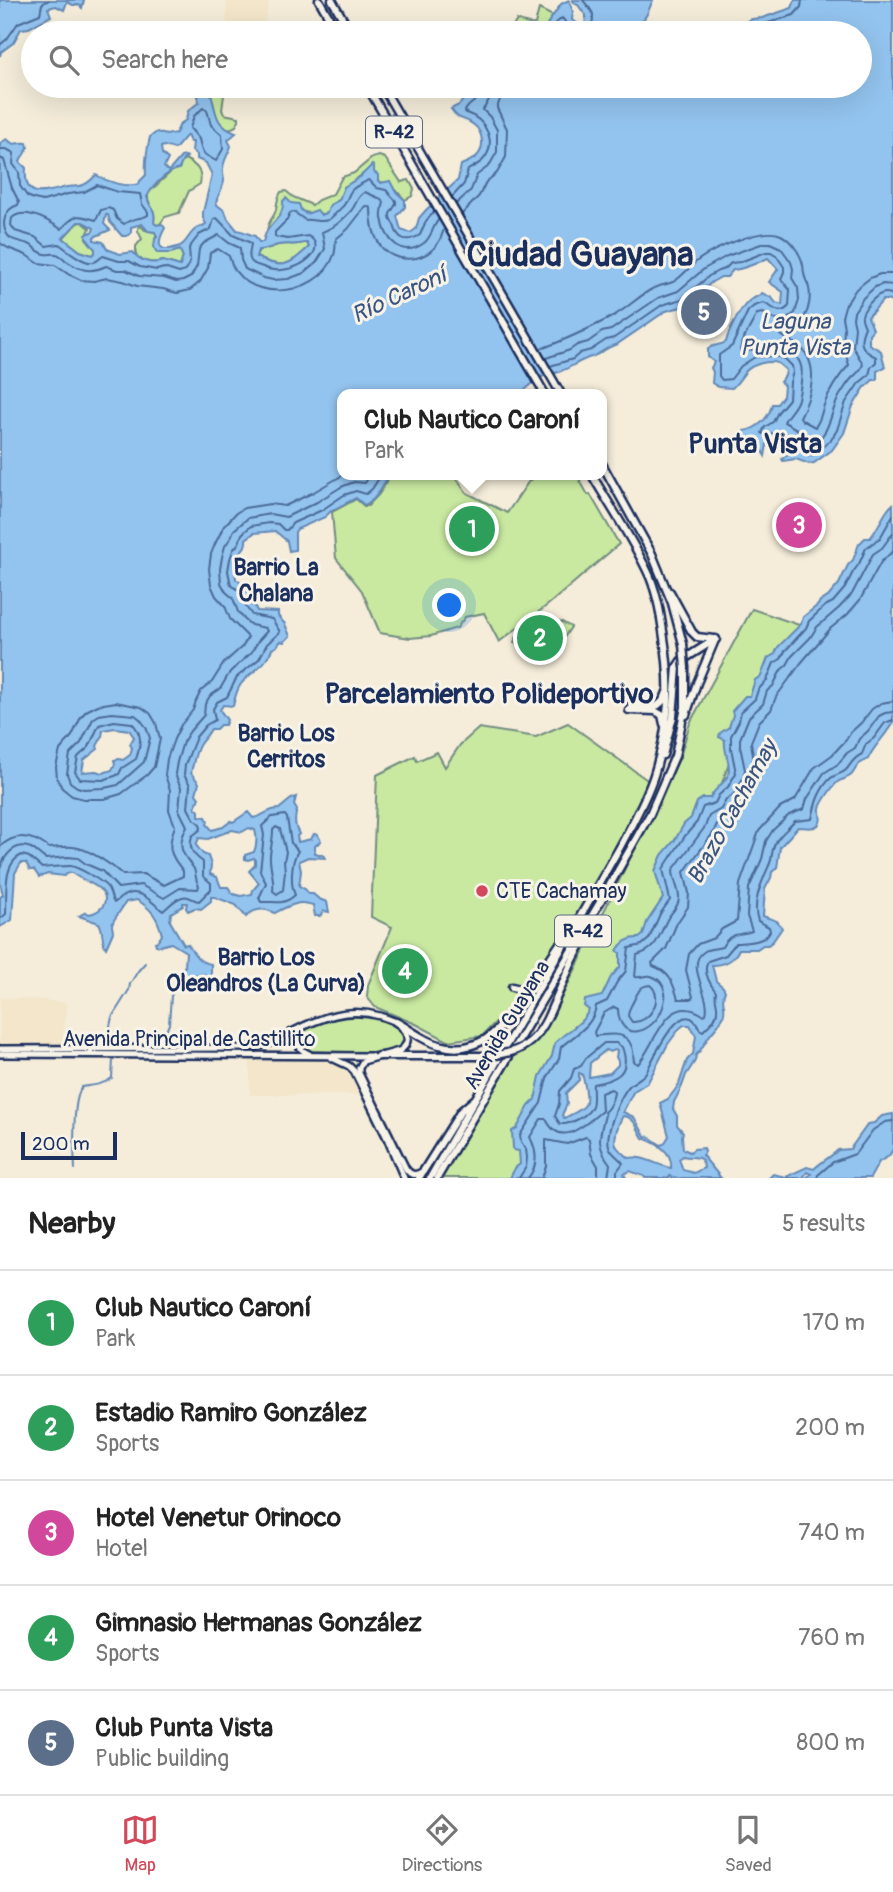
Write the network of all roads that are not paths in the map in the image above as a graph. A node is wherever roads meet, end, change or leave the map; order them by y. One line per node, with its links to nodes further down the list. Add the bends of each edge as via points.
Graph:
1 (319, 0): 3 (main road)
2 (332, 0): 4 (main road)
3 (331, 21)
4 (344, 21)
5 (374, 98): 7 (main road, R-42)
6 (389, 98): 8 (main road, R-42)
7 (542, 389)
8 (558, 389)
9 (607, 475): 11 (main road, Avenida Guayana / R-42)
10 (595, 480): 13 (main road, Avenida Guayana / R-42, via 651,580 659,602)
11 (664, 581): 12 (main road, via 692,632); 15 (main road, Avenida Guayana / R-42, bridge, via 683,644 685,668 685,707)
12 (716, 639): 15 (main road); 16 (main road, via 677,667 673,717)
13 (668, 680): 14 (main road, Avenida Guayana / R-42); 14 (main road, via 662,704 630,708 662,715)
14 (663, 739): 16 (main road, Avenida Guayana / R-42)
15 (675, 756): 17 (main road, Avenida Guayana / R-42, via 650,814)
16 (654, 776): 18 (main road, Avenida Guayana / R-42)
17 (603, 897): 25 (main road, bridge, via 550,1012 527,1045 507,1054); 31 (main road, Avenida Guayana / R-42)
18 (577, 921): 19 (main road); 26 (main road, Avenida Guayana / R-42)
19 (532, 984): 20 (main road); 20 (main road, via 512,987)
20 (516, 1006): 21 (main road, via 488,1037 463,1047 431,1043)
21 (396, 1022): 22 (main road, Avenida Principal de Castillito, via 351,1012); 25 (main road, via 405,1031 407,1044)
22 (309, 1023): 23 (main road, Avenida Principal de Castillito, via 275,1041 247,1048); 24 (main road, via 299,1033 298,1045 304,1052)
23 (0, 1051): 24 (main road, Avenida Principal de Castillito)
24 (326, 1056): 25 (main road, Avenida Principal de Castillito); 28 (main road, via 354,1071)
25 (378, 1056): 27 (main road, via 363,1061 359,1073 408,1172 417,1175)
26 (476, 1098): 27 (main road, R-42, via 461,1111); 30 (main road, Avenida Guayana / R-42)
27 (427, 1166): 29 (main road, R-42)
28 (404, 1178)
29 (419, 1178)
30 (430, 1178)
31 (437, 1178)

